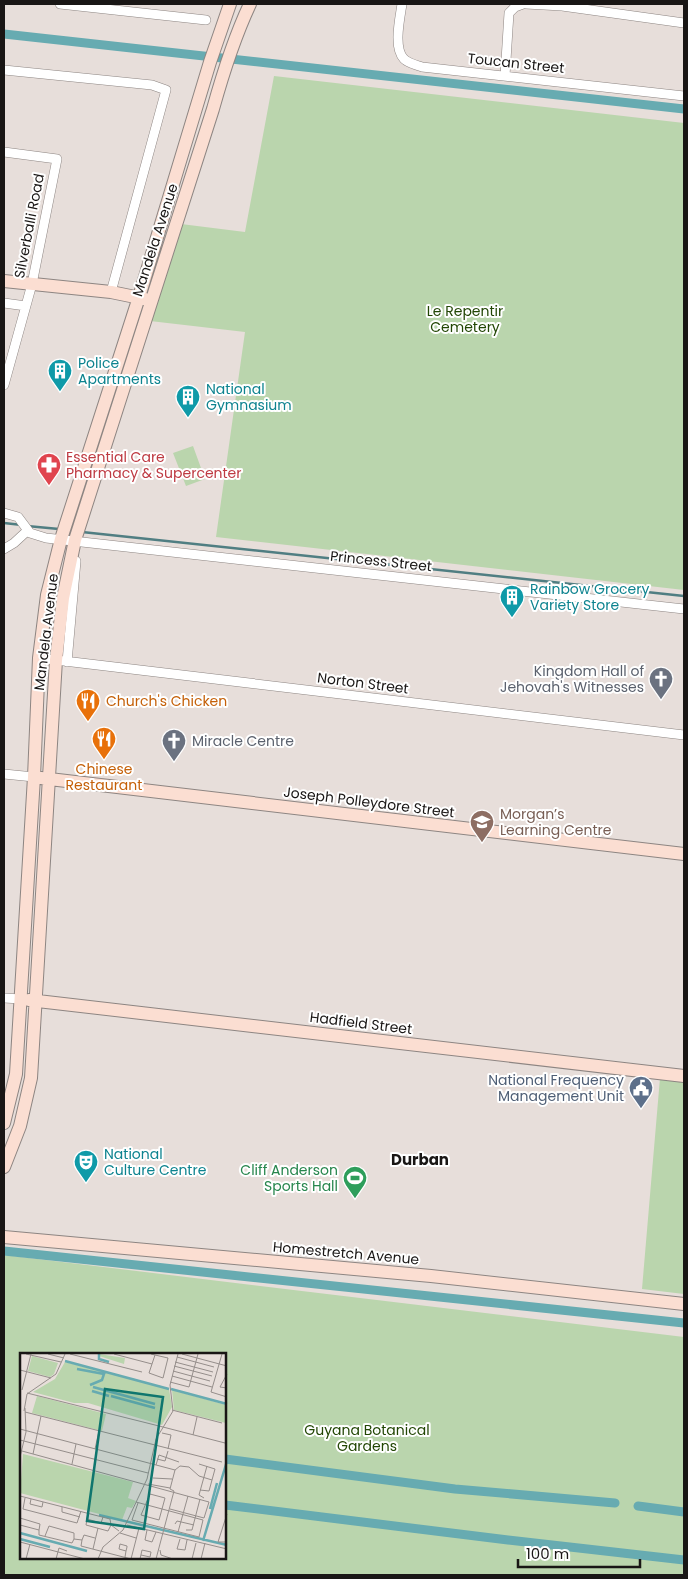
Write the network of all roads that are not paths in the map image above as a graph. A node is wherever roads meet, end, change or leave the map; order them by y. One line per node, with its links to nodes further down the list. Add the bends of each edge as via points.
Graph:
1 (62, 4): 6 (street)
2 (230, 4): 16 (main road, Mandela Avenue, via 212,57)
3 (250, 4): 16 (main road, Mandela Avenue, via 230,50 213,110)
4 (402, 4): 10 (street, Toucan Street, via 398,42 399,53 405,61)
5 (524, 4): 8 (street); 10 (street, via 509,13)
6 (141, 8): 7 (street)
7 (206, 20)
8 (684, 23)
9 (4, 70): 15 (street, via 152,85 166,90)
10 (505, 76): 11 (street, Toucan Street)
11 (684, 96)
12 (4, 152): 14 (street, Silverballi Road, via 57,159)
13 (4, 282): 14 (main road)
14 (32, 284): 15 (main road); 18 (street, Silverballi Road)
15 (111, 292): 16 (main road)
16 (145, 298): 22 (main road, Mandela Avenue)
17 (4, 303): 18 (street)
18 (26, 306): 19 (street, Silverballi Road)
19 (4, 385)
20 (4, 513): 21 (street, via 18,517)
21 (27, 530): 22 (street, Princess Street, via 35,535); 23 (street)
22 (71, 535): 24 (street, Princess Street); 25 (main road, Mandela Avenue, via 47,596); 26 (main road, Mandela Avenue, via 63,598)
23 (4, 549)
24 (684, 610)
25 (39, 658): 26 (street, Norton Street); 29 (main road, Mandela Avenue)
26 (62, 661): 27 (street, Norton Street); 30 (main road, Mandela Avenue)
27 (684, 735)
28 (4, 774): 29 (street)
29 (34, 777): 30 (main road, Joseph Polleydore Street); 33 (main road, Mandela Avenue)
30 (50, 779): 31 (main road, Joseph Polleydore Street); 34 (main road, Mandela Avenue)
31 (684, 854)
32 (4, 998): 33 (street)
33 (21, 999): 34 (main road, Hadfield Street); 36 (main road, Mandela Avenue, via 16,1074)
34 (35, 1001): 35 (main road, Hadfield Street); 37 (main road, Mandela Avenue, via 31,1078 20,1126)
35 (684, 1076)
36 (4, 1123)
37 (4, 1168)
38 (4, 1237): 39 (main road, Homestretch Avenue, via 431,1276)
39 (684, 1304)

